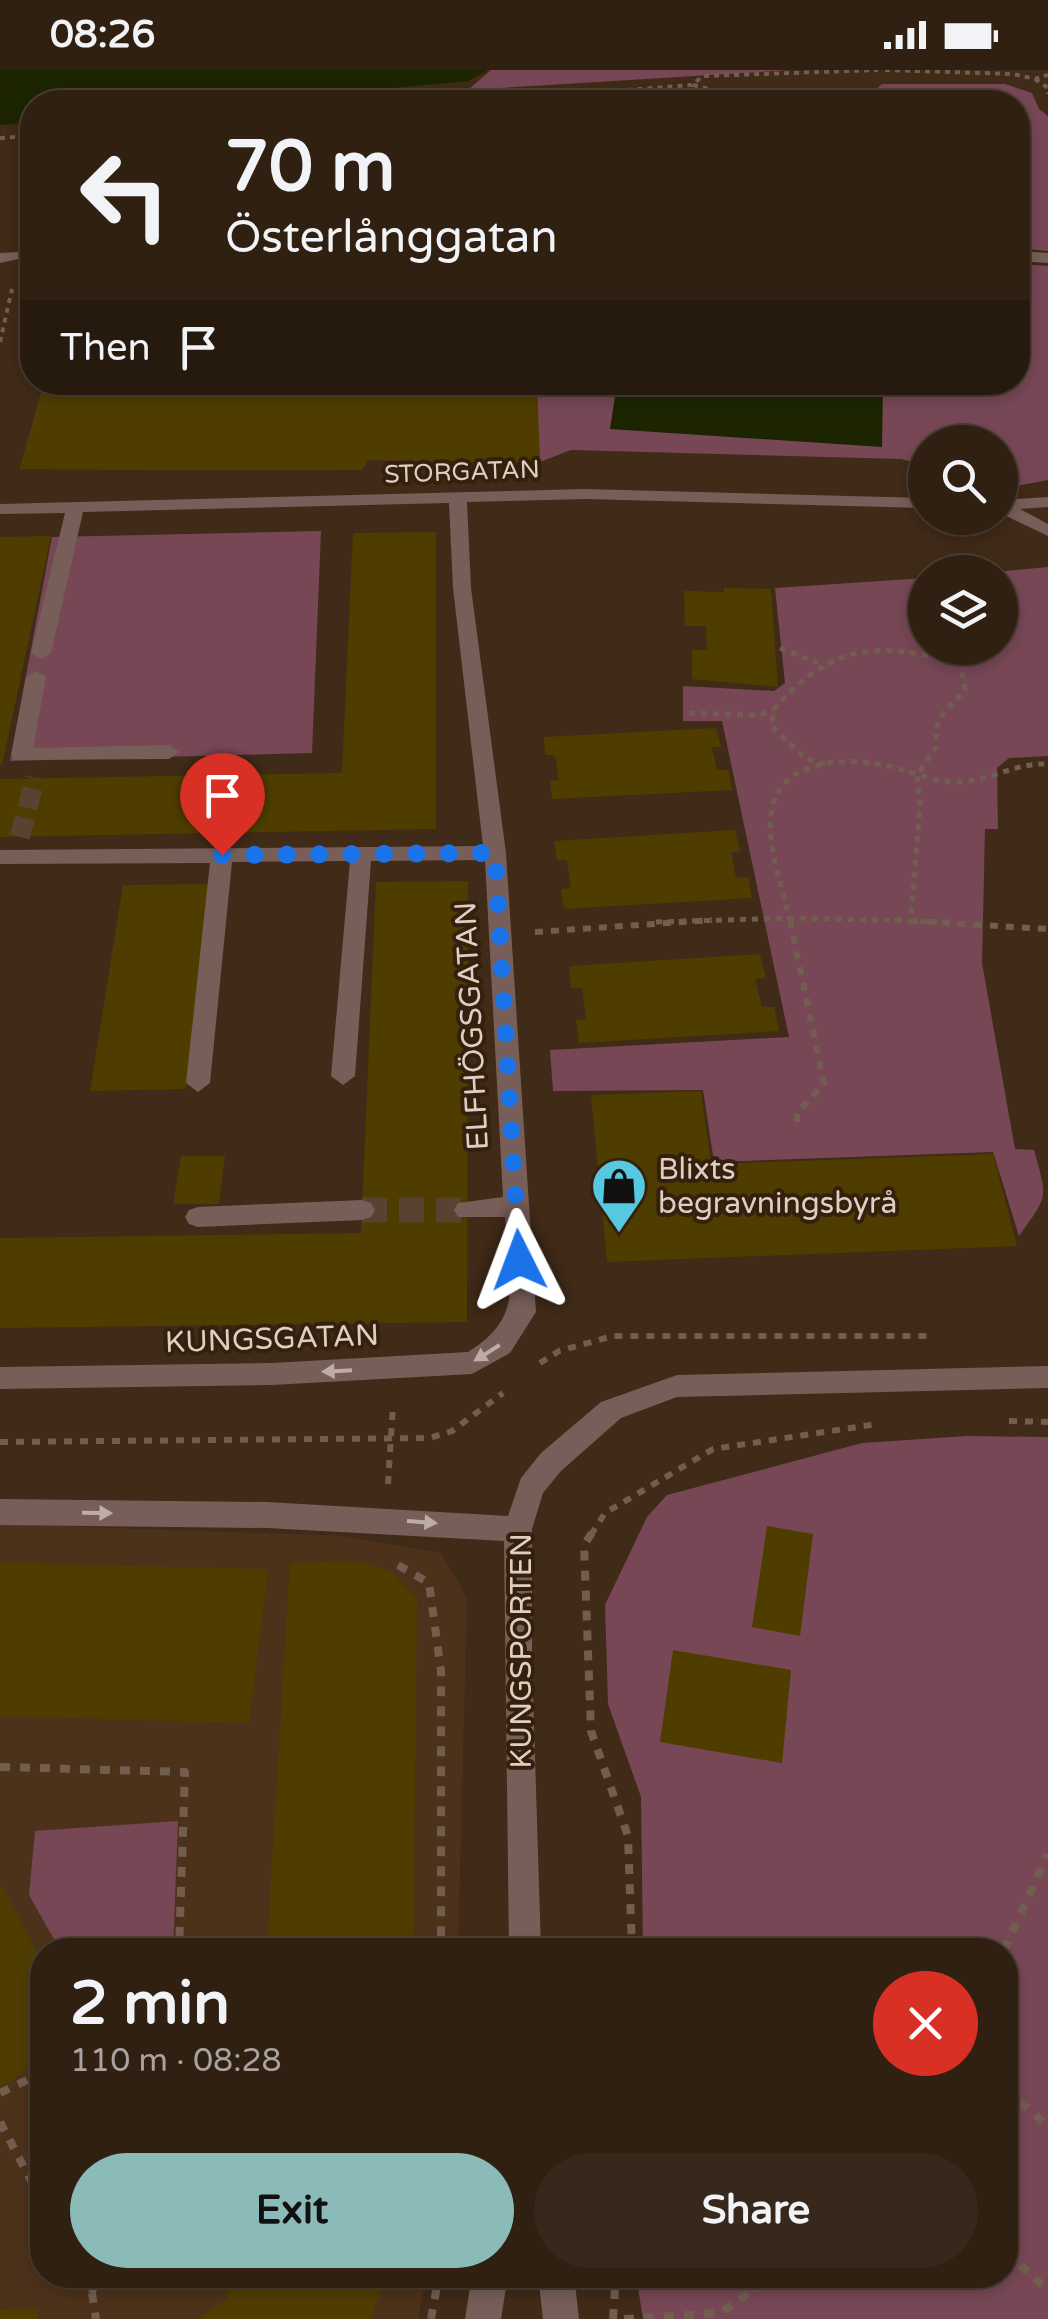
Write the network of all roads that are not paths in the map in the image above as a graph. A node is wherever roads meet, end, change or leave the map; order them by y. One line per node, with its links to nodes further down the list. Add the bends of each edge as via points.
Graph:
1 (0, 258): 2 (street)
2 (18, 258)
3 (458, 497): 5 (street, STORGATAN); 7 (street, STORGATAN); 17 (street, ELFHÖGSGATAN, via 462,588)
4 (1048, 502): 6 (street)
5 (908, 503)
6 (1018, 504)
7 (74, 508): 8 (street, STORGATAN); 11 (street)
8 (0, 509)
9 (1018, 515): 10 (street)
10 (1048, 531)
11 (41, 653)
12 (36, 678): 14 (street, via 21,755)
13 (170, 752): 14 (street)
14 (40, 754): 15 (street)
15 (34, 778)
16 (12, 850): 19 (street)
17 (495, 853): 18 (street); 22 (street, ELFHÖGSGATAN)
18 (361, 854): 19 (street); 20 (street)
19 (222, 855): 21 (street)
20 (344, 1076)
21 (198, 1082)
22 (516, 1206): 24 (street); 26 (street, ELFHÖGSGATAN)
23 (362, 1210): 25 (street)
24 (466, 1210)
25 (198, 1217)
26 (523, 1312): 28 (street, KUNGSGATAN, one-way to 28, via 501,1344 472,1363)
27 (1048, 1377): 30 (street, KUNGSPORTEN, via 677,1386 610,1410 580,1433 531,1488)
28 (0, 1378)
29 (0, 1512): 30 (street, one-way to 30)
30 (518, 1529): 31 (street, KUNGSPORTEN)
31 (526, 1938)
32 (488, 2288): 34 (street)
33 (557, 2288): 35 (street)
34 (484, 2319)
35 (561, 2319)

